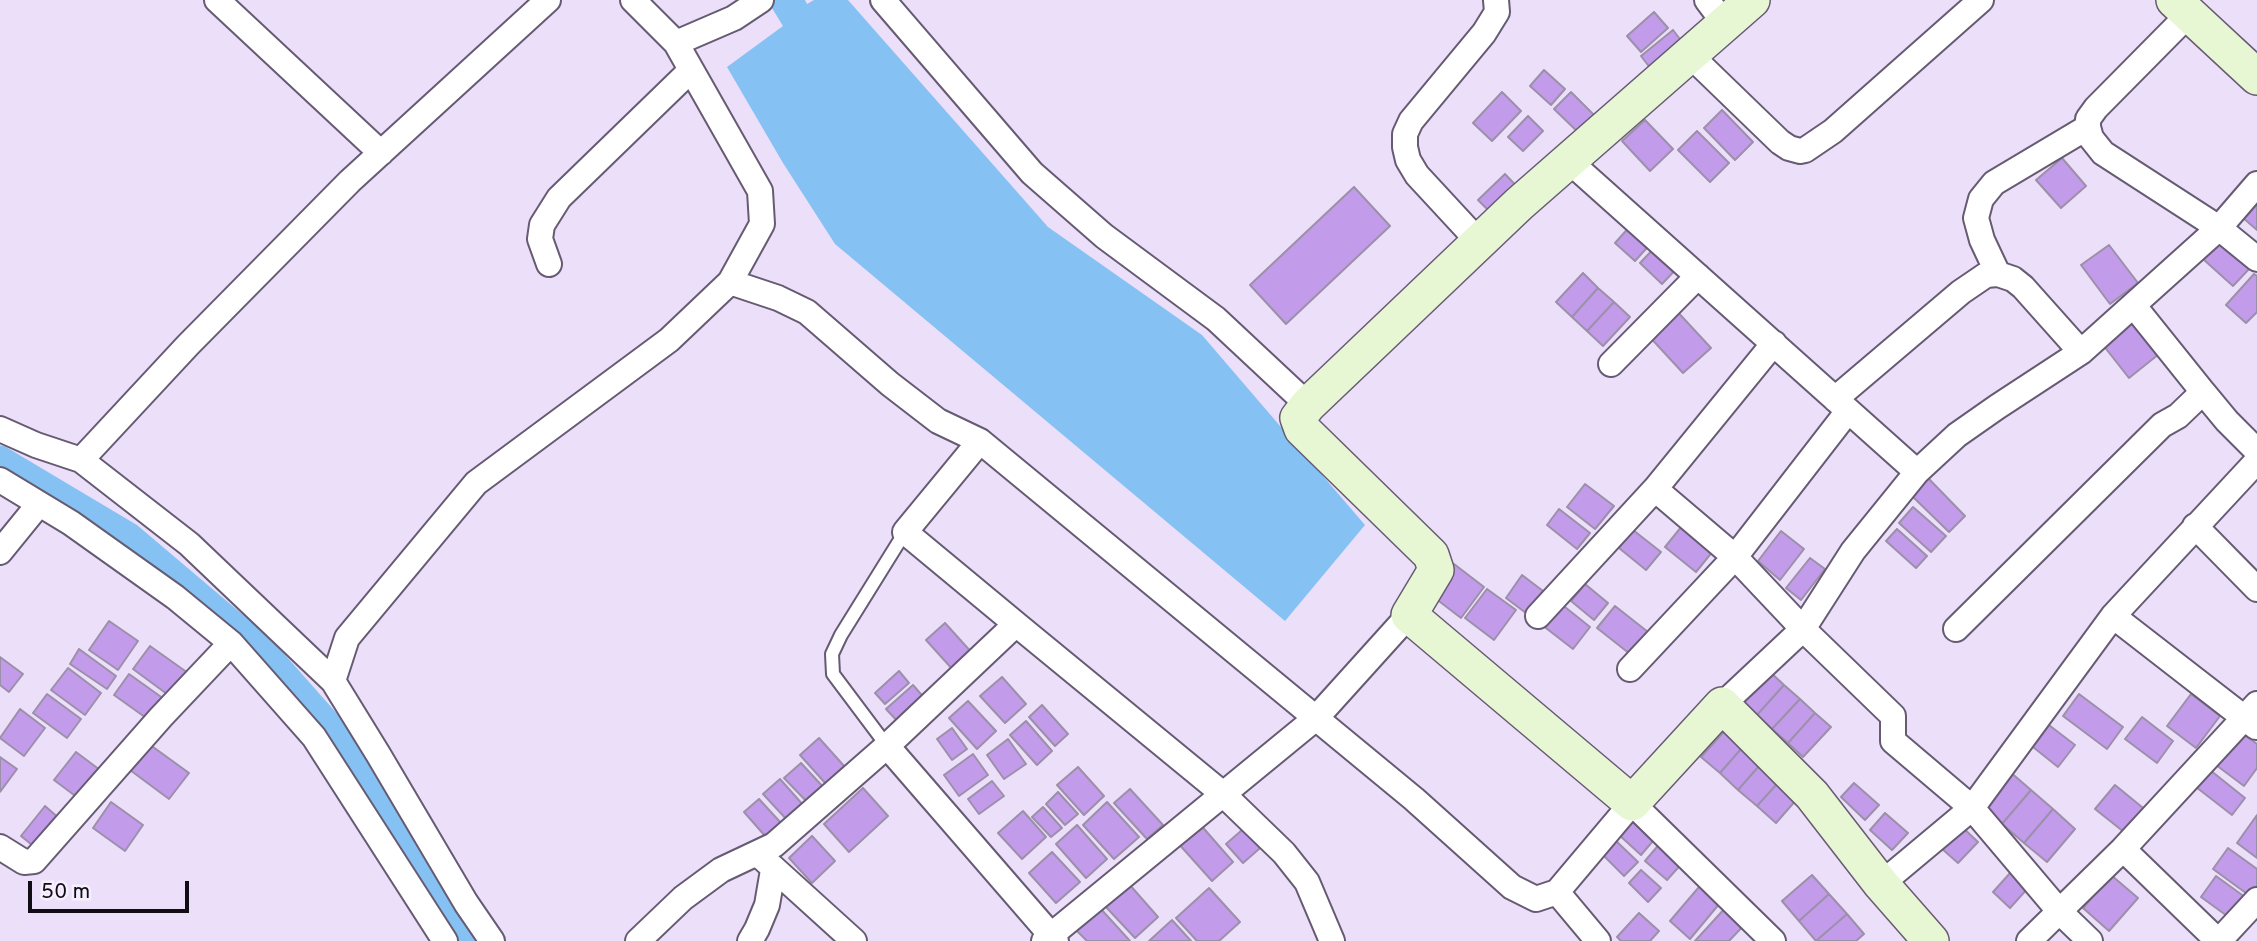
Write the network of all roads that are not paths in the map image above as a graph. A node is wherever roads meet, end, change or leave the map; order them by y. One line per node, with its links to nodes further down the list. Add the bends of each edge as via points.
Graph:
1 (217, 0): 10 (street)
2 (548, 0): 17 (street)
3 (633, 0): 12 (street)
4 (761, 0): 12 (street, via 734,18)
5 (883, 0): 32 (street, via 1032,173 1104,236 1216,319)
6 (1496, 0): 21 (street, via 1497,12 1484,33 1405,134 1408,160 1417,175)
7 (1752, 0): 11 (main road)
8 (1981, 0): 13 (street, via 1833,131 1800,151 1780,142)
9 (2181, 7): 15 (main road); 16 (street, via 2096,108)
10 (238, 9): 17 (street)
11 (1716, 12): 13 (main road)
12 (676, 43): 14 (street)
13 (1690, 55): 18 (main road)
14 (691, 70): 23 (street, via 559,198 542,225 540,239); 26 (street, via 761,191 762,223)
15 (2257, 78)
16 (2088, 127): 20 (street, via 2103,153); 24 (street, via 1994,183 1981,199 1976,218)
17 (381, 153): 37 (street, via 260,271)
18 (1569, 161): 21 (main road); 25 (street)
19 (2257, 184): 20 (street)
20 (2219, 228): 22 (street); 27 (street)
21 (1479, 242): 32 (main road)
22 (2257, 259)
23 (549, 264)
24 (1998, 274): 29 (street, via 2023,287); 33 (street, via 1986,275 1961,292)
25 (1698, 276): 28 (street); 30 (street)
26 (730, 282): 35 (street, via 807,312 939,421); 56 (street, via 669,341 476,482 347,638)
27 (2134, 306): 29 (street); 31 (street)
28 (1773, 343): 33 (street); 41 (street)
29 (2081, 352): 39 (street, via 1967,428)
30 (1611, 364)
31 (2203, 391): 36 (street); 53 (street, via 2162,425)
32 (1308, 405): 48 (main road, via 1298,418 1302,429 1431,555 1436,570)
33 (1842, 405): 39 (street); 46 (street)
34 (0, 429): 37 (street)
35 (980, 441): 44 (street); 59 (street)
36 (2257, 451)
37 (81, 460): 56 (street, via 188,544)
38 (2257, 461): 43 (street)
39 (1917, 472): 52 (street, via 1853,551)
40 (0, 480): 42 (street)
41 (1655, 489): 46 (street); 49 (street)
42 (39, 504): 45 (street); 54 (street, via 175,597)
43 (2195, 526): 47 (street); 50 (street)
44 (905, 532): 51 (street); 60 (lane, via 832,654 832,674)
45 (0, 552)
46 (1735, 557): 52 (street); 55 (street)
47 (2257, 589)
48 (1409, 615): 59 (street); 62 (main road)
49 (1538, 616)
50 (2113, 616): 58 (street); 63 (street)
51 (1016, 624): 60 (street); 61 (street)
52 (1803, 629): 57 (street); 63 (street, via 1893,716 1893,741)
53 (1956, 629)
54 (231, 643): 64 (street, via 34,861 24,862); 72 (street, via 314,737)
55 (1630, 669)
56 (332, 681): 73 (street)
57 (1722, 705): 62 (main road); 67 (main road, via 1812,795)
58 (2253, 717): 65 (street)
59 (1316, 718): 61 (street); 68 (street, via 1513,887 1536,899)
60 (887, 746): 66 (street, via 775,845); 71 (street)
61 (1223, 794): 71 (street); 77 (street, via 1307,882)
62 (1632, 803): 68 (street); 79 (street)
63 (1972, 808): 67 (street); 70 (street)
64 (0, 847)
65 (2123, 849): 70 (street); 83 (street)
66 (766, 862): 74 (street, via 721,870); 75 (street, via 767,905); 76 (street)
67 (1881, 884): 80 (main road)
68 (1557, 892): 78 (street)
69 (2257, 900): 83 (street)
70 (2060, 912): 81 (street); 82 (street)
71 (1050, 939)
72 (445, 941)
73 (492, 941)
74 (638, 941)
75 (750, 941)
76 (854, 941)
77 (1332, 941)
78 (1598, 941)
79 (1773, 941)
80 (1931, 941)
81 (2029, 941)
82 (2090, 941)
83 (2219, 941)

